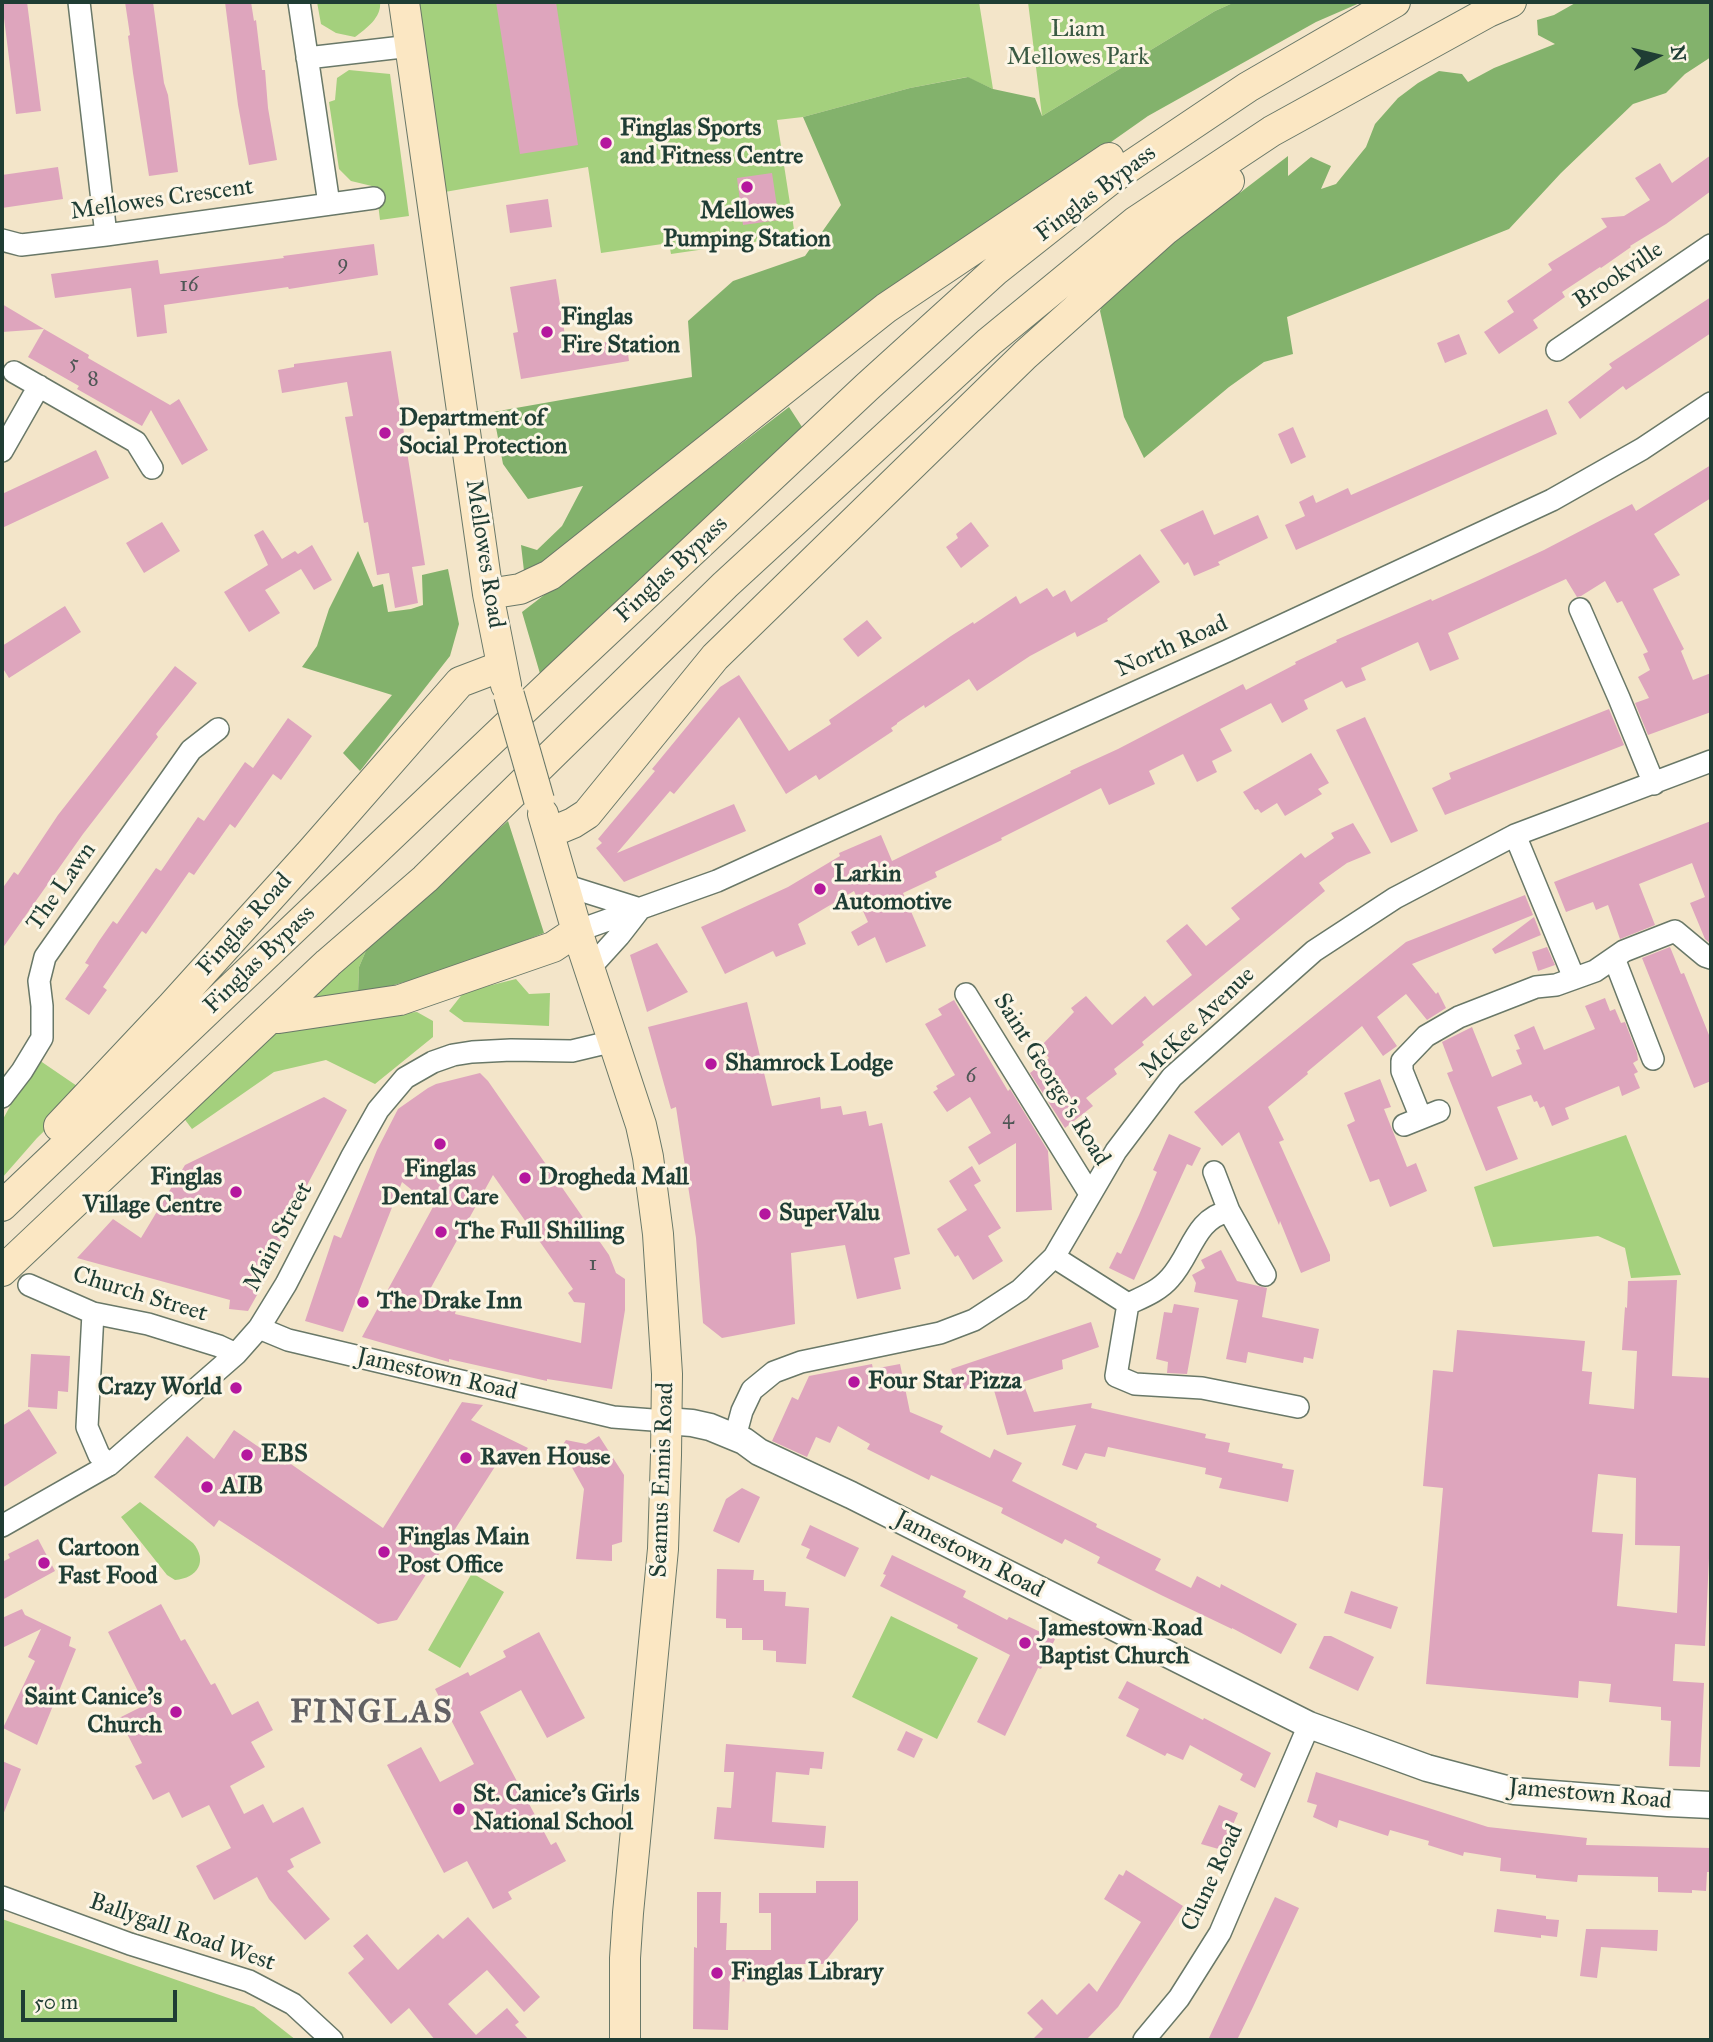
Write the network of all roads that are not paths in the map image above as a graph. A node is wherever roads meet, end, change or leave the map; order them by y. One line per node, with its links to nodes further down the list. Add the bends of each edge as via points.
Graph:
1 (79, 2): 12 (street)
2 (299, 2): 9 (street)
3 (404, 2): 8 (main road, Mellowes Road)
4 (1378, 2): 21 (main road, via 1297,43 1153,128 886,308 550,575 520,589)
5 (1395, 2): 44 (main road, Finglas Bypass, via 1248,87 1123,171 996,270)
6 (1511, 2): 37 (main road, Finglas Bypass, via 1272,131 1135,222 989,342 846,472 425,879)
7 (1521, 2): 27 (main road, via 1422,55 1293,134 1165,230 1025,355 715,657 587,814)
8 (411, 46): 9 (street); 21 (main road, Mellowes Road)
9 (307, 58): 11 (street)
10 (374, 198): 11 (street, Mellowes Crescent)
11 (329, 204): 12 (street, Mellowes Crescent)
12 (106, 235): 13 (street, Mellowes Crescent, via 21,245)
13 (2, 240)
14 (1711, 245): 15 (street, Brookville)
15 (1557, 350)
16 (14, 372): 17 (street)
17 (39, 386): 19 (street); 20 (street, via 136,442)
18 (1711, 403): 30 (street, North Road, via 1552,500 717,881)
19 (2, 451)
20 (152, 468)
21 (488, 594): 23 (main road, Mellowes Road)
22 (1580, 609): 26 (street)
23 (502, 666): 27 (main road, Mellowes Road, bridge); 44 (main road, Finglas Road, via 460,682 182,996 57,1128)
24 (218, 729): 40 (street, The Lawn, via 191,750 45,957 38,981 42,1038)
25 (1711, 761): 26 (street, McKee Avenue)
26 (1654, 784): 28 (street, McKee Avenue)
27 (548, 833): 29 (main road, Mellowes Road)
28 (1515, 835): 35 (street); 43 (street, McKee Avenue, via 1395,898 1314,951 1171,1077)
29 (564, 885): 30 (street); 31 (main road, Mellowes Road)
30 (639, 908): 31 (street, North Road); 34 (street)
31 (577, 931): 34 (main road, Seamus Ennis Road); 37 (main road, via 553,947 400,1000)
32 (1614, 958): 33 (street, via 1675,931); 35 (street); 39 (street)
33 (1711, 958)
34 (589, 969): 38 (main road, Seamus Ennis Road)
35 (1574, 978): 41 (street, via 1536,987 1460,1017 1426,1036 1402,1062)
36 (966, 994): 43 (street, Saint George's Road)
37 (271, 1017): 47 (main road)
38 (614, 1041): 52 (street, Main Street, via 572,1051 453,1055 405,1078 378,1110); 55 (main road, Seamus Ennis Road, via 648,1157 658,1234)
39 (1653, 1059)
40 (2, 1097)
41 (1422, 1118)
42 (1214, 1172): 45 (street)
43 (1090, 1194): 46 (street, McKee Avenue)
44 (2, 1204)
45 (1229, 1210): 48 (street); 50 (street, via 1202,1226 1170,1279)
46 (1054, 1257): 50 (street); 56 (street, McKee Avenue, via 1020,1290 974,1320 940,1333 801,1362 774,1372 752,1390)
47 (2, 1271)
48 (1265, 1275)
49 (29, 1285): 51 (street, Church Street)
50 (1128, 1304): 54 (street, via 1116,1376 1135,1384 1202,1388)
51 (93, 1313): 53 (street, Church Street, via 148,1324); 57 (street, via 87,1427 99,1455)
52 (258, 1328): 53 (street, Main Street); 55 (street, Jamestown Road, via 288,1340 603,1414)
53 (236, 1354): 57 (street, Main Street)
54 (1298, 1407)
55 (666, 1421): 56 (street, Jamestown Road, via 710,1427); 63 (main road, Seamus Ennis Road, via 663,1549 625,1958)
56 (735, 1437): 59 (street, Jamestown Road)
57 (109, 1465): 58 (street, Main Street)
58 (2, 1525)
59 (1309, 1725): 60 (street, Jamestown Road, via 1427,1768 1514,1791); 64 (street, Clune Road, via 1220,1933)
60 (1711, 1805)
61 (2, 1897): 62 (street, Ballygall Road West, via 249,1981 293,2004)
62 (332, 2040)
63 (625, 2040)
64 (1144, 2040)

